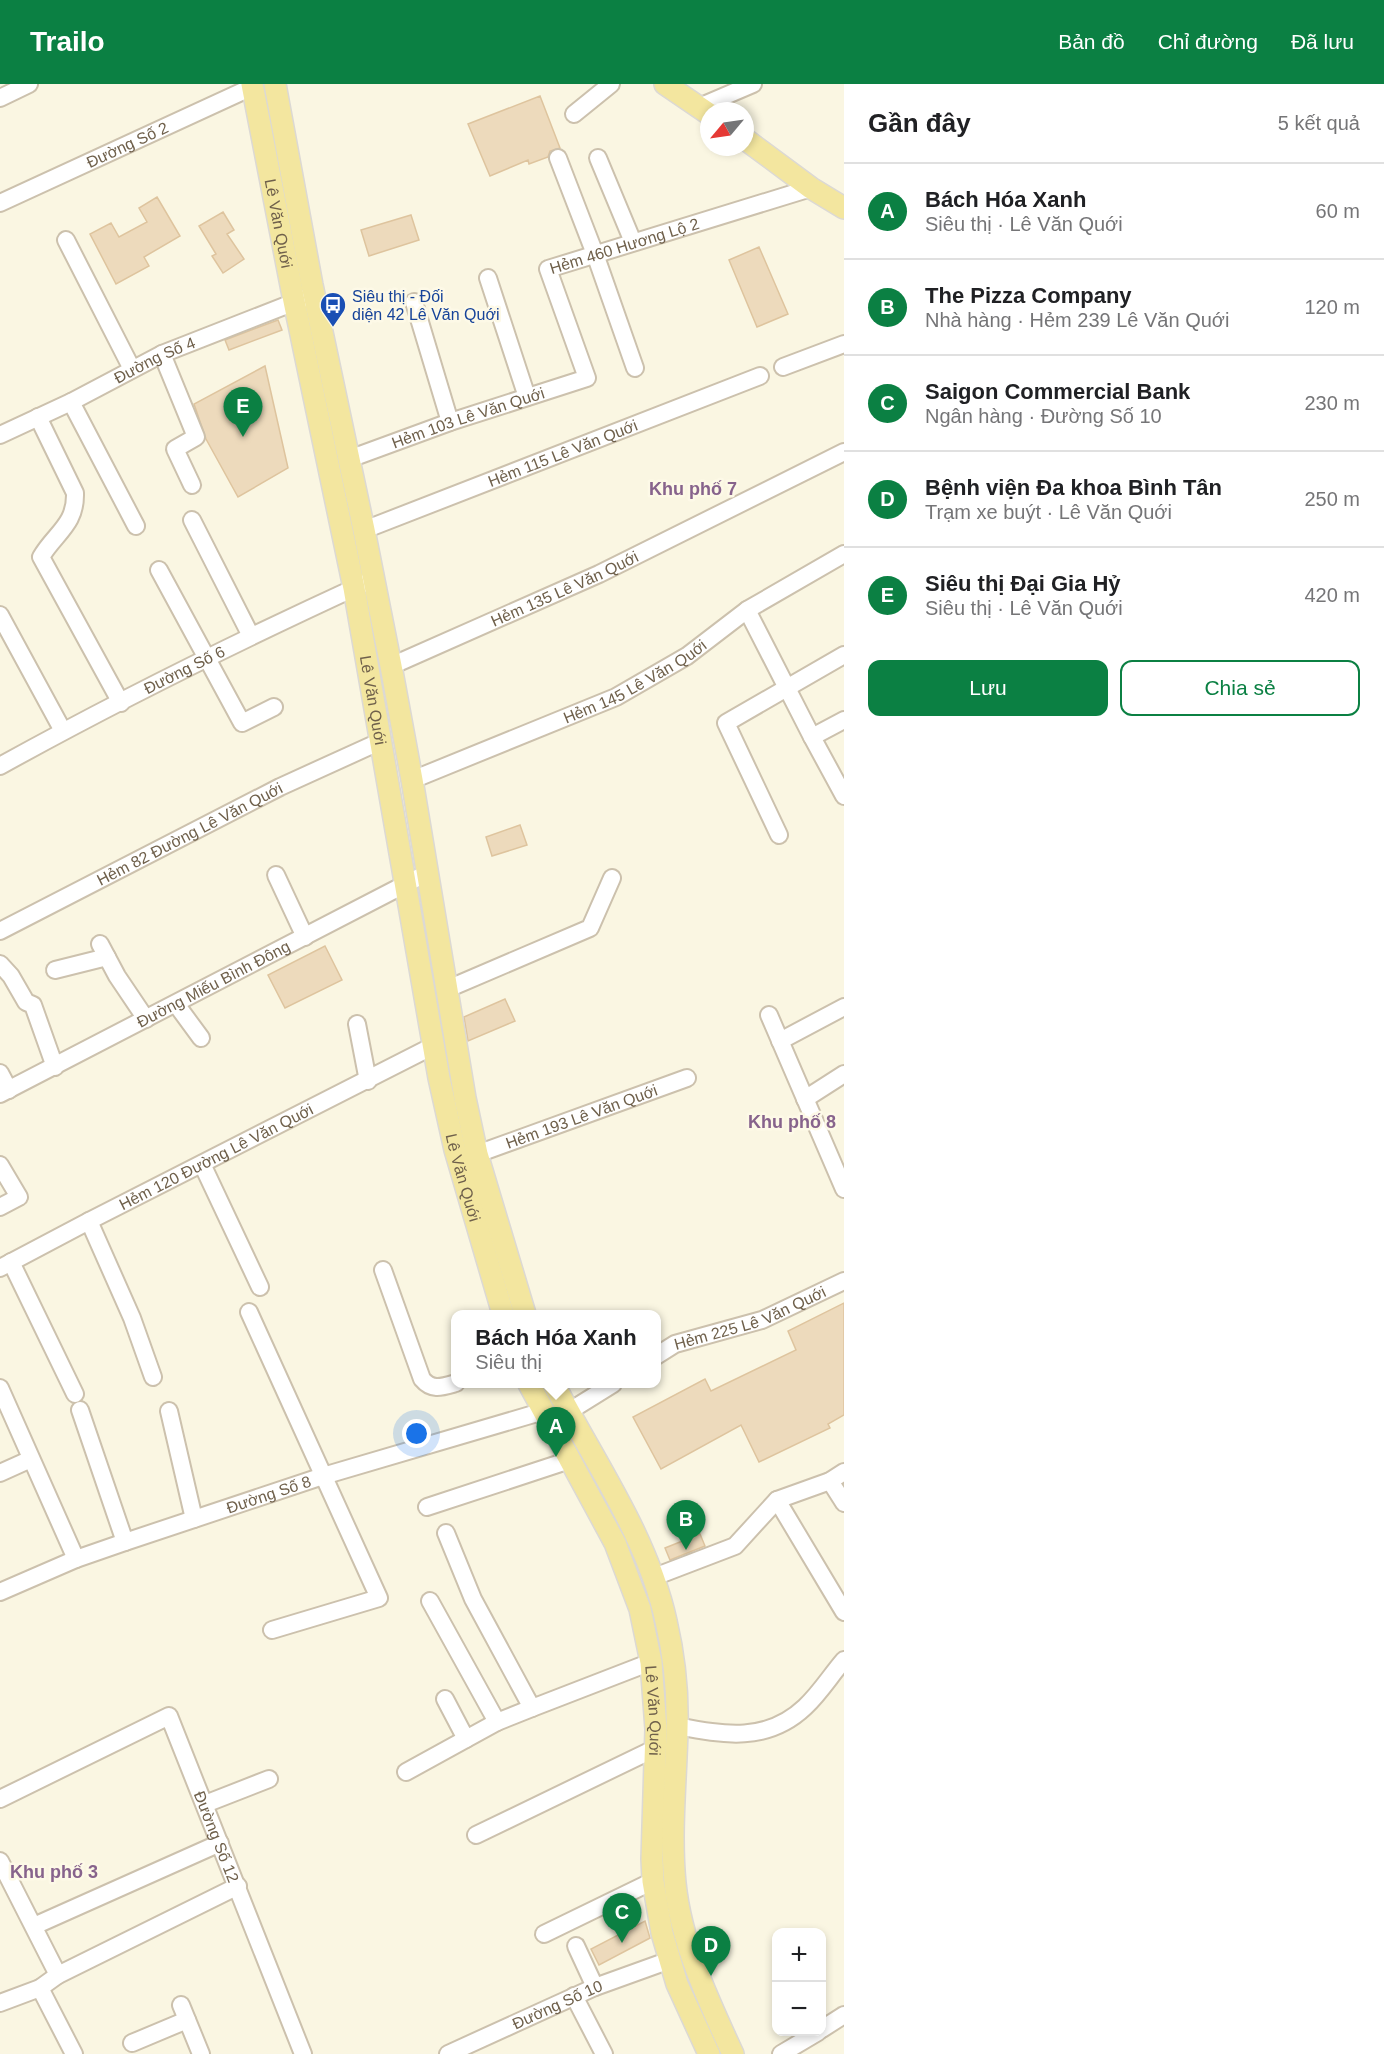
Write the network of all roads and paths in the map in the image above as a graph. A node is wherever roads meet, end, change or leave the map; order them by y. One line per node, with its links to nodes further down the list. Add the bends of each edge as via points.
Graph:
1 (29, 84): 7 (street)
2 (275, 84): 21 (main road, Lê Văn Quới)
3 (611, 84): 10 (street)
4 (665, 84): 9 (main road)
5 (753, 84): 8 (street)
6 (252, 86): 16 (street, Đường Số 2); 22 (main road, Lê Văn Quới)
7 (0, 99)
8 (719, 102)
9 (700, 107)
10 (574, 114)
11 (754, 147): 14 (main road)
12 (558, 158): 19 (street)
13 (598, 158): 18 (street)
14 (811, 188): 15 (main road); 18 (street, Hẻm 460 Hương Lộ 2)
15 (841, 203)
16 (0, 204)
17 (66, 240): 28 (street)
18 (633, 242): 19 (street, Hẻm 460 Hương Lộ 2)
19 (595, 254): 27 (street); 30 (street, Hẻm 460 Hương Lộ 2, via 548,269)
20 (488, 278): 31 (street)
21 (314, 295): 22 (street, Đường Số 4); 37 (main road, Lê Văn Quới)
22 (294, 301): 25 (street, Đường Số 4); 45 (main road, Lê Văn Quới)
23 (414, 302): 34 (street)
24 (844, 344): 26 (street)
25 (162, 354): 28 (street, Đường Số 4); 38 (street, via 196,437 176,449)
26 (783, 367)
27 (635, 368)
28 (132, 369): 32 (street, Đường Số 4)
29 (760, 376): 41 (street, Hẻm 115 Lê Văn Quới)
30 (587, 378): 31 (street, Hẻm 103 Lê Văn Quới)
31 (527, 397): 34 (street, Hẻm 103 Lê Văn Quới)
32 (71, 402): 33 (street, Đường Số 4); 40 (street)
33 (38, 417): 35 (street, Đường Số 4); 53 (street, via 75,493 68,523 41,557)
34 (450, 422): 37 (street, Hẻm 103 Lê Văn Quới)
35 (0, 435)
36 (844, 452): 51 (street, Hẻm 135 Lê Văn Quới, via 599,574)
37 (349, 459): 41 (main road, Lê Văn Quới)
38 (192, 484)
39 (192, 520): 48 (street)
40 (136, 526)
41 (364, 530): 44 (main road, Lê Văn Quới)
42 (844, 554): 46 (street, Hẻm 145 Lê Văn Quới)
43 (159, 570): 50 (street)
44 (374, 579): 45 (street, Đường Số 6); 51 (main road, Lê Văn Quới)
45 (354, 588): 48 (street, Đường Số 6); 58 (main road, Lê Văn Quới)
46 (747, 610): 52 (street); 60 (street, Hẻm 145 Lê Văn Quới, via 687,656 616,697)
47 (0, 615): 56 (street)
48 (251, 636): 50 (street, Đường Số 6)
49 (844, 655): 52 (street)
50 (206, 660): 53 (street, Đường Số 6); 54 (street, via 242,723)
51 (391, 666): 60 (main road, Lê Văn Quới)
52 (786, 688): 57 (street); 62 (street, via 726,723)
53 (120, 703): 56 (street, Đường Số 6)
54 (274, 707)
55 (844, 720): 57 (street)
56 (63, 731): 59 (street, Đường Số 6)
57 (812, 737): 61 (street)
58 (381, 741): 66 (main road, Lê Văn Quới); 67 (street, Hẻm 82 Đường Lê Văn Quới, via 280,787)
59 (0, 766)
60 (412, 780): 63 (main road, Lê Văn Quới)
61 (844, 796)
62 (779, 835)
63 (427, 873): 66 (street, Đường Miếu Bình Đông); 71 (main road, Lê Văn Quới)
64 (276, 874): 68 (street)
65 (612, 878): 71 (street, via 590,928)
66 (405, 883): 68 (street, Đường Miếu Bình Đông); 79 (main road, Lê Văn Quới)
67 (0, 931)
68 (305, 936): 72 (street, Đường Miếu Bình Đông)
69 (0, 964): 80 (street, via 26,1002 33,1005)
70 (55, 970): 75 (street, via 104,950)
71 (445, 990): 87 (main road, Lê Văn Quới)
72 (176, 1004): 75 (street, Đường Miếu Bình Đông); 77 (street)
73 (844, 1007): 78 (street)
74 (769, 1016): 78 (street)
75 (146, 1019): 80 (street, Đường Miếu Bình Đông)
76 (357, 1024): 84 (street)
77 (201, 1038)
78 (780, 1041): 86 (street)
79 (433, 1046): 84 (street, Hẻm 120 Đường Lê Văn Quới); 98 (main road, Lê Văn Quới, via 455,1150)
80 (55, 1067): 85 (street, Đường Miếu Bình Đông)
81 (0, 1073): 85 (street)
82 (844, 1074): 86 (street)
83 (687, 1078): 87 (street, Hẻm 193 Lê Văn Quới)
84 (368, 1081): 89 (street, Hẻm 120 Đường Lê Văn Quới)
85 (4, 1092)
86 (805, 1099): 88 (street)
87 (477, 1154): 99 (main road, Lê Văn Quới)
88 (839, 1163): 91 (street)
89 (202, 1164): 93 (street, Hẻm 120 Đường Lê Văn Quới); 97 (street)
90 (0, 1165): 92 (street, via 19,1197)
91 (844, 1189)
92 (0, 1207)
93 (89, 1221): 94 (street, Hẻm 120 Đường Lê Văn Quới); 102 (street)
94 (5, 1265): 121 (street, via 77,1402)
95 (383, 1270): 103 (street, via 422,1379 431,1387)
96 (844, 1281): 101 (street, Hẻm 225 Lê Văn Quới, via 762,1320 675,1344)
97 (260, 1287)
98 (502, 1310)
99 (524, 1310)
100 (249, 1312): 114 (street)
101 (661, 1353)
102 (153, 1377)
103 (451, 1384)
104 (0, 1388): 111 (street)
105 (532, 1388): 109 (main road, Lê Văn Quới)
106 (556, 1388): 110 (main road, Lê Văn Quới)
107 (605, 1388): 110 (street)
108 (169, 1411): 119 (street)
109 (544, 1411): 112 (main road, Lê Văn Quới); 114 (street, Đường Số 8)
110 (568, 1412): 123 (main road, Lê Văn Quới)
111 (31, 1459): 113 (street); 122 (street)
112 (570, 1460): 118 (street); 129 (main road, Lê Văn Quới, via 625,1564)
113 (0, 1473)
114 (323, 1476): 119 (street, Đường Số 8); 127 (street, via 380,1598)
115 (837, 1477): 116 (street); 117 (street)
116 (777, 1500): 123 (street, via 735,1546); 126 (street)
117 (844, 1503)
118 (427, 1508)
119 (194, 1519): 121 (street, Đường Số 8)
120 (446, 1533): 131 (street, via 473,1599)
121 (125, 1542): 122 (street, Đường Số 8)
122 (76, 1559): 124 (street, Đường Số 8)
123 (654, 1577): 133 (main road, Lê Văn Quới, via 667,1622)
124 (0, 1592)
125 (430, 1601): 132 (street)
126 (844, 1612)
127 (272, 1630)
128 (844, 1660): 133 (street, via 805,1707 770,1728 734,1735)
129 (651, 1662): 131 (street); 135 (main road, Lê Văn Quới)
130 (445, 1699): 134 (street)
131 (532, 1708): 132 (street)
132 (496, 1722): 134 (street)
133 (677, 1726): 148 (main road, Lê Văn Quới, via 675,1885)
134 (466, 1738): 136 (street)
135 (656, 1748): 140 (street); 143 (main road, Lê Văn Quới)
136 (406, 1772)
137 (269, 1779): 139 (street)
138 (0, 1800): 139 (street, Đường Số 12, via 169,1716)
139 (205, 1804): 141 (street, Đường Số 12)
140 (476, 1835)
141 (220, 1843): 144 (street, Đường Số 12); 145 (street)
142 (2, 1870): 145 (street)
143 (653, 1881): 146 (street); 149 (main road, Lê Văn Quới)
144 (238, 1886): 150 (street, Đường Số 12); 161 (street)
145 (34, 1926): 150 (street)
146 (544, 1934)
147 (576, 1946): 151 (street)
148 (692, 1953): 149 (main road); 165 (main road, Lê Văn Quới)
149 (670, 1960): 151 (street, Đường Số 10); 164 (main road, Lê Văn Quới)
150 (58, 1975): 152 (street, Đường Số 12)
151 (596, 1987): 153 (street, Đường Số 10)
152 (40, 1988): 154 (street, Đường Số 12); 159 (street)
153 (574, 1996): 162 (street, Đường Số 10); 163 (street)
154 (0, 2003)
155 (844, 2015): 156 (street)
156 (826, 2026)
157 (810, 2036): 166 (street)
158 (132, 2043): 160 (street, via 184,2012)
159 (74, 2054)
160 (201, 2054)
161 (303, 2054)
162 (448, 2054)
163 (604, 2054)
164 (709, 2054)
165 (734, 2054)
166 (781, 2054)

